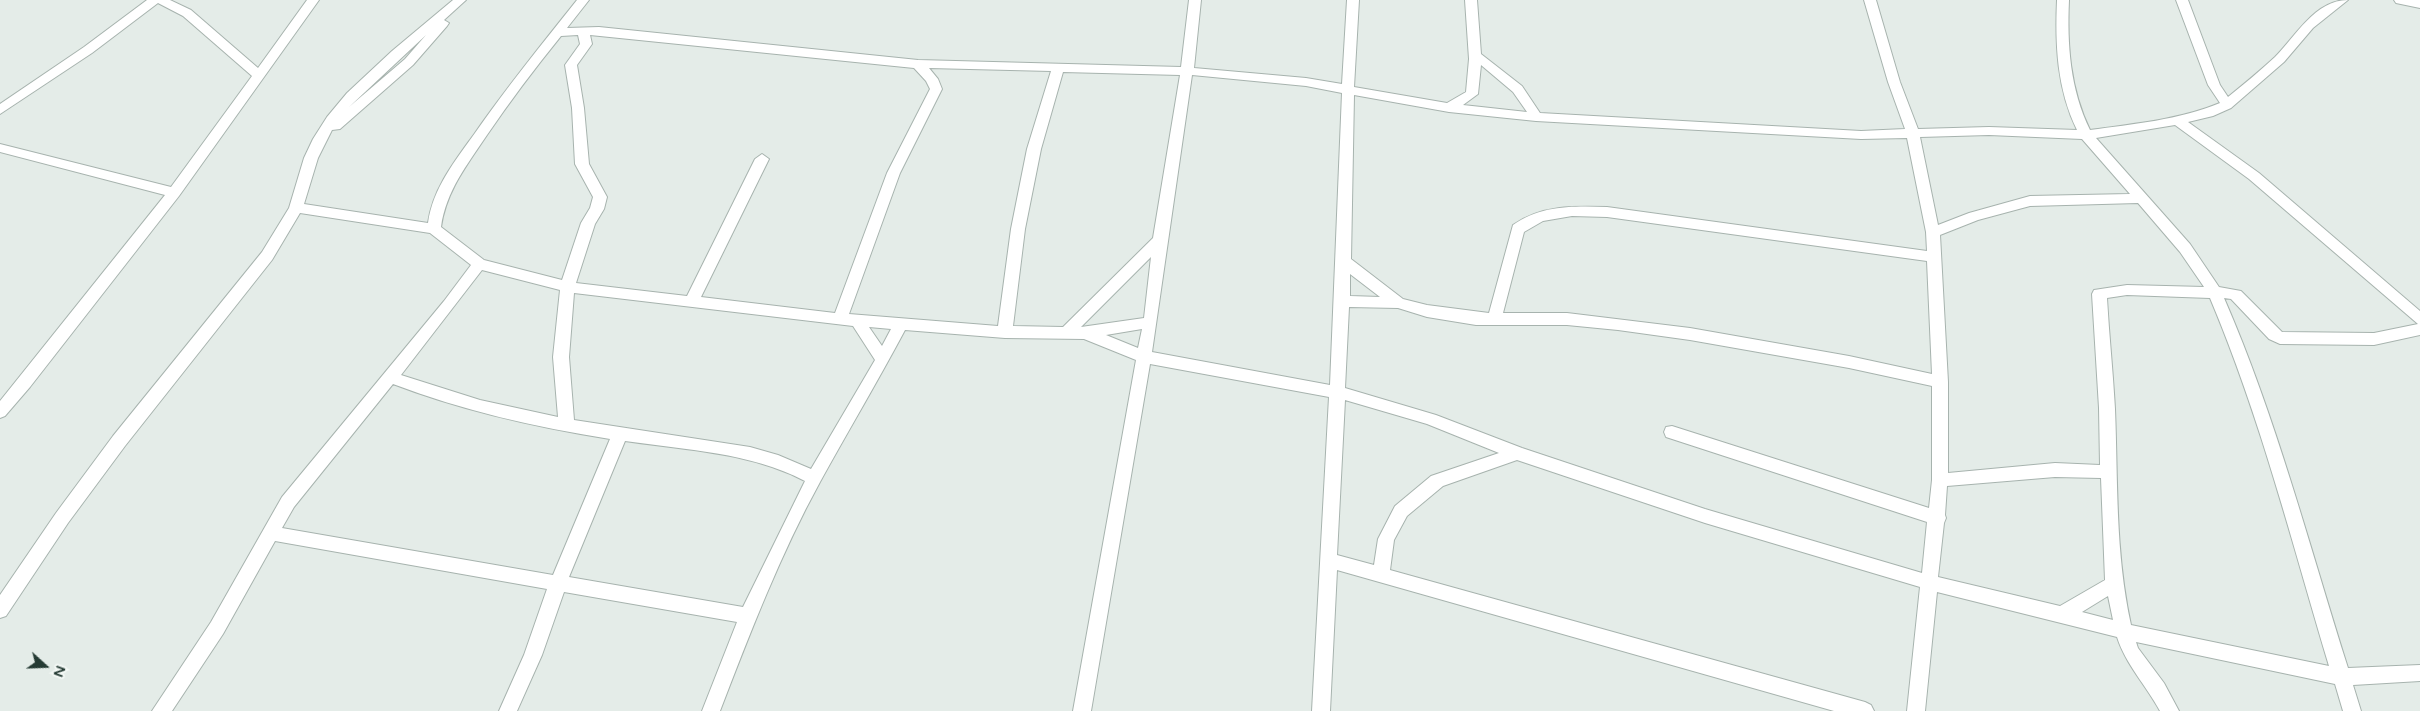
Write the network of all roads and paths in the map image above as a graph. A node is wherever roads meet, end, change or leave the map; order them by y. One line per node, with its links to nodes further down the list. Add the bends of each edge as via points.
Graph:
1 (155, 0): 27 (street)
2 (161, 0): 23 (street, via 188,13)
3 (313, 0): 23 (street)
4 (460, 0): 32 (street, via 351,96)
5 (465, 0): 32 (street, via 409,62)
6 (1195, 0): 22 (street)
7 (1353, 0): 24 (street)
8 (1471, 0): 19 (street)
9 (1870, 0): 30 (street)
10 (2063, 0): 31 (street, via 2064,67 2076,117)
11 (2182, 0): 25 (street, via 2214,85)
12 (2342, 0): 25 (street, via 2309,25 2280,59)
13 (2400, 0): 15 (street)
14 (582, 2): 17 (street, via 584,18); 18 (street)
15 (2420, 4)
16 (583, 31): 17 (street); 18 (street); 44 (street, via 586,44 571,65 582,164 600,198 588,223)
17 (599, 31): 20 (street)
18 (559, 32): 38 (street, via 514,86 450,180 437,208)
19 (1475, 55): 26 (street, via 1472,94); 28 (street, via 1516,85)
20 (918, 64): 21 (street); 50 (street, via 932,79 936,89 885,188)
21 (1058, 68): 22 (street); 56 (street, via 1034,149 1018,229)
22 (1187, 72): 24 (street, via 1325,84); 40 (street)
23 (258, 75): 35 (street)
24 (1348, 90): 26 (street); 42 (street)
25 (2227, 105): 29 (street)
26 (1449, 108): 28 (street)
27 (0, 110)
28 (1536, 117): 30 (street, via 1860,135)
29 (2177, 120): 31 (street); 51 (street, via 2254,176)
30 (1913, 134): 31 (street, via 2005,131); 39 (street)
31 (2086, 135): 36 (street)
32 (319, 139): 37 (street)
33 (0, 148): 35 (street)
34 (762, 159): 47 (street)
35 (174, 193): 64 (street)
36 (2142, 198): 39 (street, via 2030,201 1974,216); 45 (street, via 2185,248)
37 (296, 208): 38 (street); 79 (street, via 267,256 148,402 68,510)
38 (434, 229): 43 (street)
39 (1933, 232): 41 (street)
40 (1160, 240): 53 (street); 57 (street)
41 (1934, 256): 49 (street, via 1575,210 1525,222 1518,229); 62 (street)
42 (1344, 261): 46 (street); 48 (street)
43 (479, 264): 44 (street); 61 (street)
44 (567, 287): 47 (street); 65 (street, via 561,358)
45 (2214, 291): 55 (street, via 2236,295 2280,338 2374,339); 69 (street, via 2127,290 2099,294); 84 (street, via 2236,342 2263,421)
46 (1342, 301): 48 (street); 63 (street)
47 (691, 303): 50 (street)
48 (1398, 303): 49 (street, via 1456,316)
49 (1496, 318): 62 (street, via 1567,319 1690,334)
50 (840, 319): 52 (street)
51 (2420, 319)
52 (857, 320): 54 (street); 60 (street)
53 (1151, 322): 58 (street); 59 (street)
54 (901, 324): 56 (street); 60 (street)
55 (2420, 329)
56 (1005, 332): 57 (street)
57 (1067, 332): 58 (street)
58 (1086, 333): 59 (street)
59 (1145, 357): 63 (street); 88 (street, via 1132,415)
60 (882, 359): 70 (street)
61 (390, 378): 65 (street, via 460,402); 73 (street, via 288,502)
62 (1940, 382): 71 (street)
63 (1338, 392): 68 (street, via 1439,422); 74 (street)
64 (0, 412)
65 (566, 424): 67 (street)
66 (1672, 432): 72 (street)
67 (620, 434): 70 (street, via 748,454 796,468); 76 (street)
68 (1517, 452): 75 (street, via 1437,481 1401,511 1386,539); 77 (street, via 1705,516)
69 (2109, 472): 71 (street, via 2055,470); 78 (street)
70 (814, 478): 81 (street)
71 (1940, 480): 72 (street)
72 (1938, 518): 77 (street)
73 (270, 533): 76 (street); 85 (street, via 217,628)
74 (1328, 560): 75 (street); 89 (street)
75 (1382, 575): 90 (street)
76 (558, 583): 81 (street); 86 (street, via 533,655)
77 (1930, 583): 80 (street); 91 (street)
78 (2114, 584): 80 (street); 82 (street)
79 (0, 610)
80 (2062, 614): 82 (street)
81 (748, 616): 87 (street)
82 (2124, 632): 84 (street); 92 (street, via 2131,652)
83 (2420, 673): 84 (street)
84 (2342, 677): 93 (street)
85 (161, 711)
86 (508, 711)
87 (711, 711)
88 (1082, 711)
89 (1321, 711)
90 (1865, 711)
91 (1916, 711)
92 (2170, 711)
93 (2352, 711)

